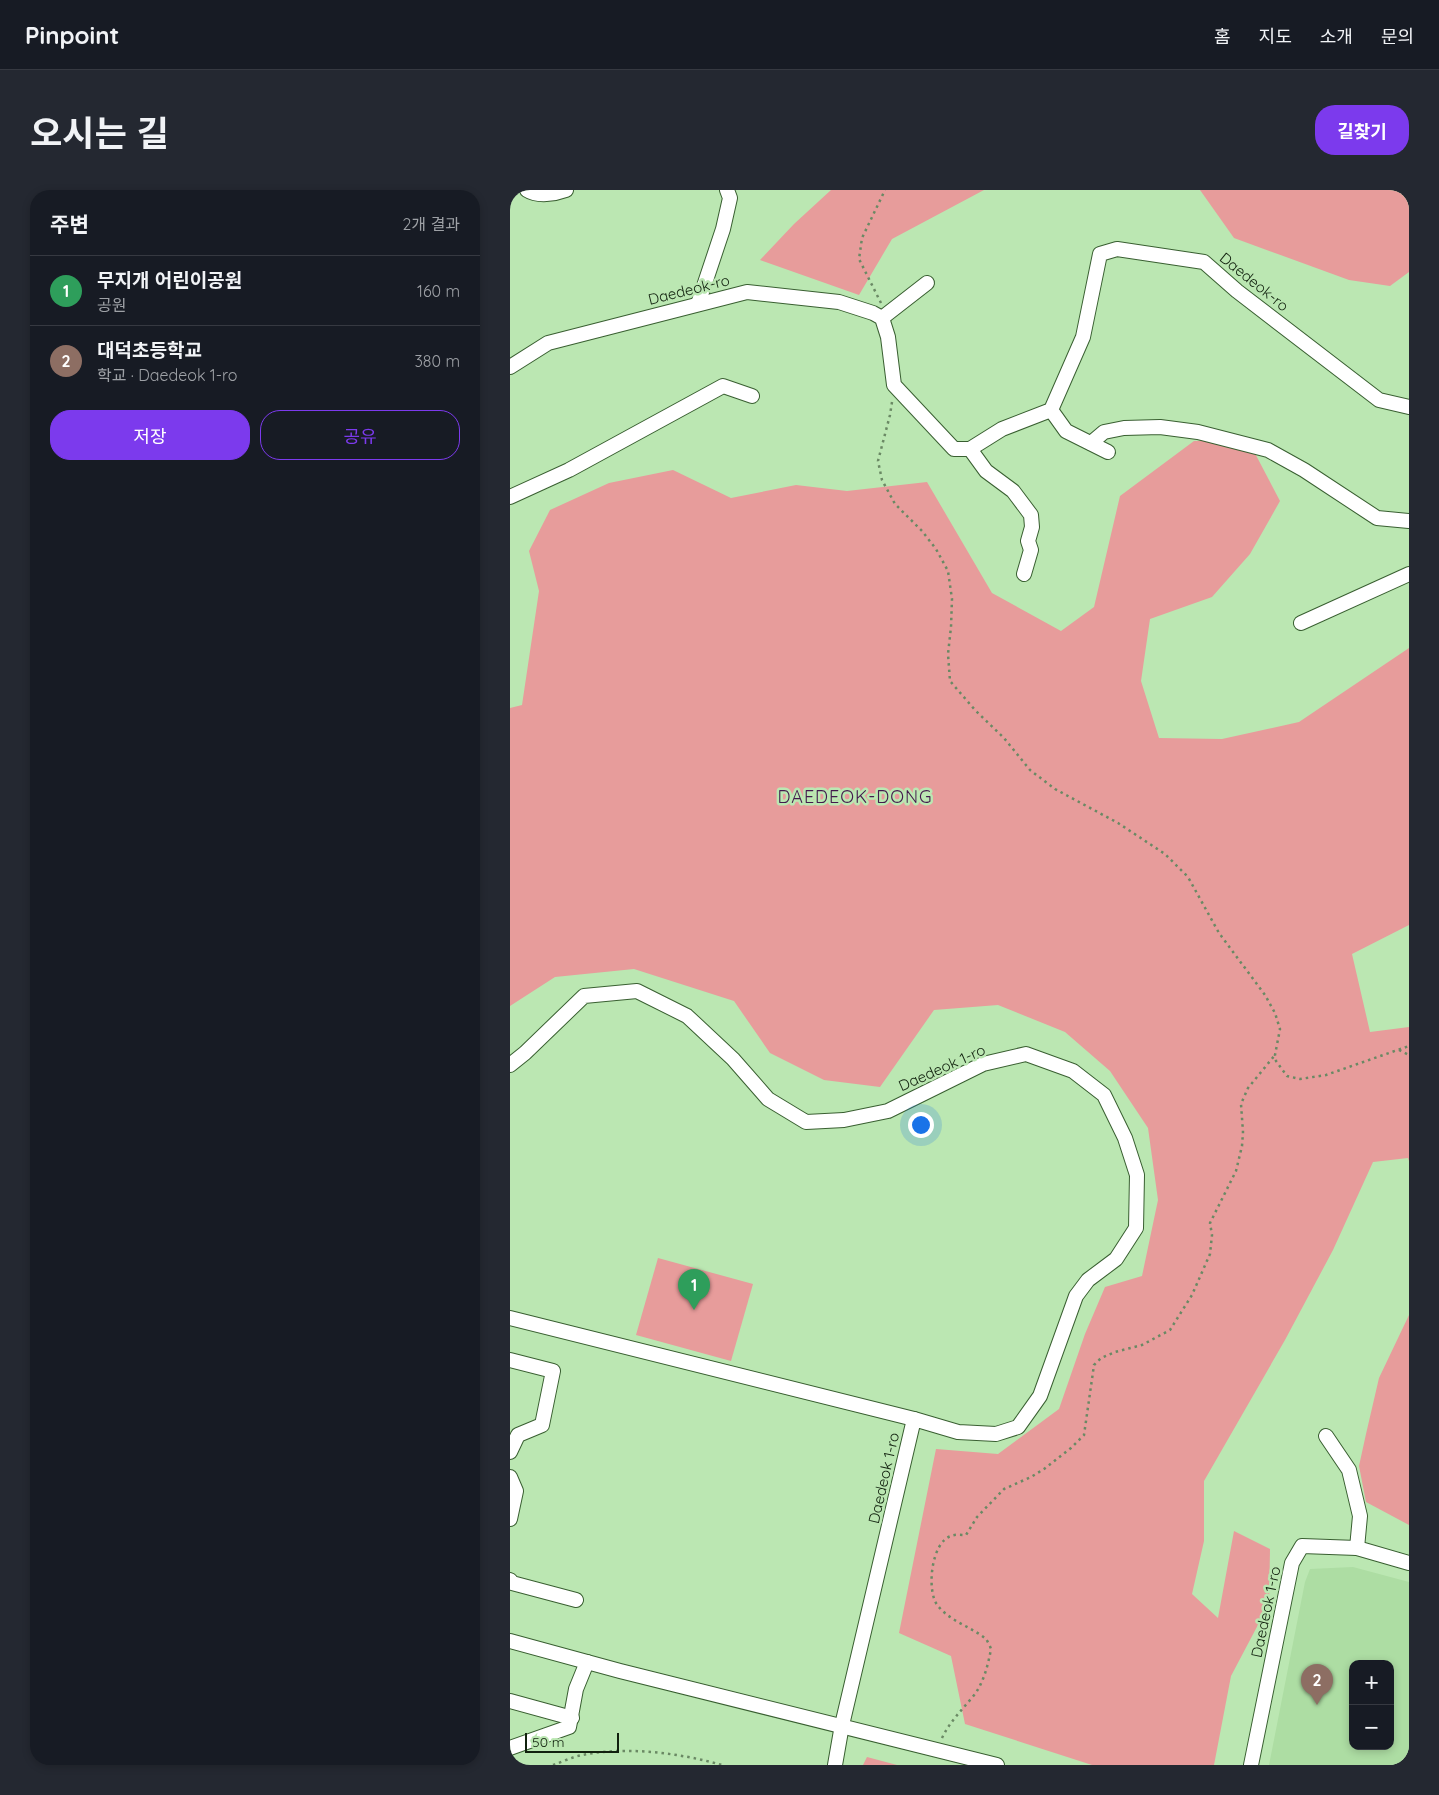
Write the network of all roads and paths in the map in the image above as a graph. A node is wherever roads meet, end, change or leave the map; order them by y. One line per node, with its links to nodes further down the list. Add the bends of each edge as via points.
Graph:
1 (527, 190): 2 (street, via 557,194)
2 (566, 190)
3 (727, 190): 6 (street, via 730,198 723,229)
4 (885, 190): 7 (path, via 862,238 859,259 877,293)
5 (927, 283): 7 (street)
6 (698, 304): 7 (street, Daedeok-ro, via 747,292 839,302); 8 (street, Daedeok-ro, via 548,343)
7 (884, 316): 9 (street)
8 (510, 367)
9 (894, 385): 14 (street, via 954,449); 23 (path, via 878,461 882,480 895,504 922,531 948,571 952,599 948,654 950,681 1030,770 1055,789 1118,823 1165,854 1188,877 1220,933 1275,1013 1280,1029)
10 (752, 396): 16 (street, via 723,386 569,470)
11 (1409, 407): 12 (street, Daedeok-ro, via 1379,400 1237,292 1204,262 1116,249 1100,254 1083,337)
12 (1052, 410): 13 (street, via 1066,431); 14 (street, via 1002,429)
13 (1091, 443): 15 (street); 17 (street, via 1104,432 1124,428 1160,427 1198,432 1268,450 1377,518)
14 (970, 449): 18 (street, via 986,471 1013,492 1031,515 1028,541 1031,550)
15 (1108, 452)
16 (510, 497)
17 (1409, 521)
18 (1024, 574)
19 (1409, 574): 20 (street)
20 (1301, 623)
21 (1409, 1046): 22 (path)
22 (1397, 1050): 23 (path, via 1326,1076 1300,1079 1287,1076); 24 (path)
23 (1275, 1055): 43 (path, via 1248,1088 1241,1104 1242,1146 1236,1171 1210,1223 1210,1254 1192,1294 1170,1330 1142,1345 1101,1358 1094,1365 1084,1435 1044,1469 1004,1489 977,1517 966,1535 951,1535 937,1550 932,1566 936,1605 986,1640 992,1649 980,1684 947,1727)
24 (1409, 1056)
25 (510, 1065): 28 (street, Daedeok 1-ro, via 584,996 637,991 687,1016 734,1059 768,1099 806,1122 844,1120 888,1110 983,1064 1026,1054 1072,1071 1104,1095 1125,1138 1137,1175 1136,1228 1116,1259 1088,1280 1076,1296 1040,1396 1018,1427 996,1434 958,1432)
26 (510, 1318): 28 (street)
27 (510, 1360): 30 (street, via 553,1371 542,1425 518,1436)
28 (914, 1418): 41 (street, Daedeok 1-ro)
29 (1326, 1436): 33 (street, via 1349,1470 1360,1516)
30 (510, 1452)
31 (510, 1477): 32 (street, via 516,1491)
32 (510, 1519)
33 (1357, 1548): 34 (street, Daedeok 1-ro); 48 (street, Daedeok 1-ro, via 1302,1546 1292,1563)
34 (1409, 1563)
35 (510, 1580): 36 (street)
36 (576, 1600)
37 (510, 1641): 38 (street)
38 (587, 1662): 40 (street, via 576,1689); 41 (street)
39 (510, 1701): 40 (street)
40 (572, 1718): 42 (street, via 569,1727)
41 (842, 1725): 43 (street); 46 (street, Daedeok 1-ro)
42 (510, 1748)
43 (937, 1749): 47 (street)
44 (553, 1765): 45 (path, via 581,1755 652,1751)
45 (722, 1765)
46 (835, 1765)
47 (997, 1765)
48 (1251, 1765)

